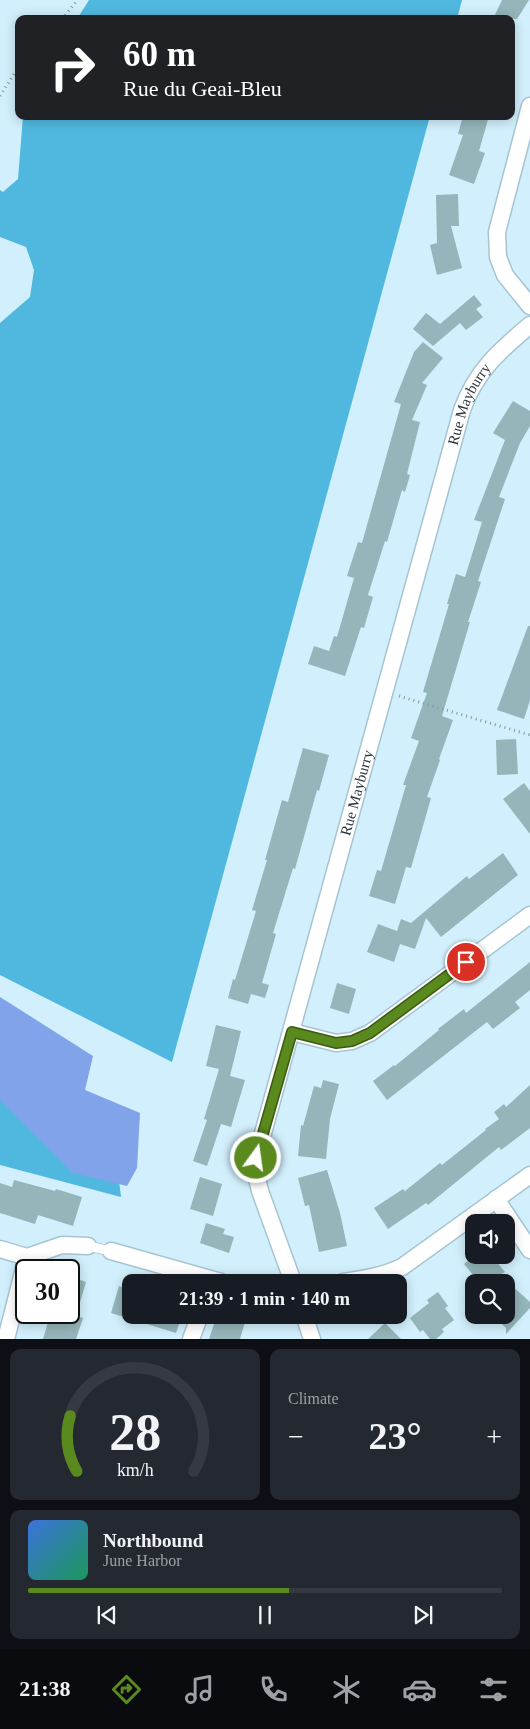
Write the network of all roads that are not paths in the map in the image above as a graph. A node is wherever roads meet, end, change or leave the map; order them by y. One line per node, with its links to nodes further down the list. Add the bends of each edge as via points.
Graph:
1 (530, 106): 2 (street, via 497,232 498,257 505,275)
2 (530, 306)
3 (530, 325): 5 (street, Rue Mayburry, via 496,355 467,396)
4 (530, 915): 5 (street, via 370,1033 352,1041 336,1043)
5 (292, 1032): 14 (street, Rue Mayburry, via 256,1158 260,1191)
6 (530, 1175): 7 (street)
7 (496, 1199): 10 (street); 15 (street, via 402,1267)
8 (88, 1246): 11 (lane); 12 (street, via 62,1245)
9 (0, 1249): 12 (street)
10 (530, 1250)
11 (111, 1251): 13 (street)
12 (27, 1257): 18 (street)
13 (187, 1274)
14 (285, 1274)
15 (386, 1274)
16 (197, 1324): 19 (street)
17 (307, 1324): 20 (street)
18 (6, 1339)
19 (191, 1339)
20 (312, 1339)

